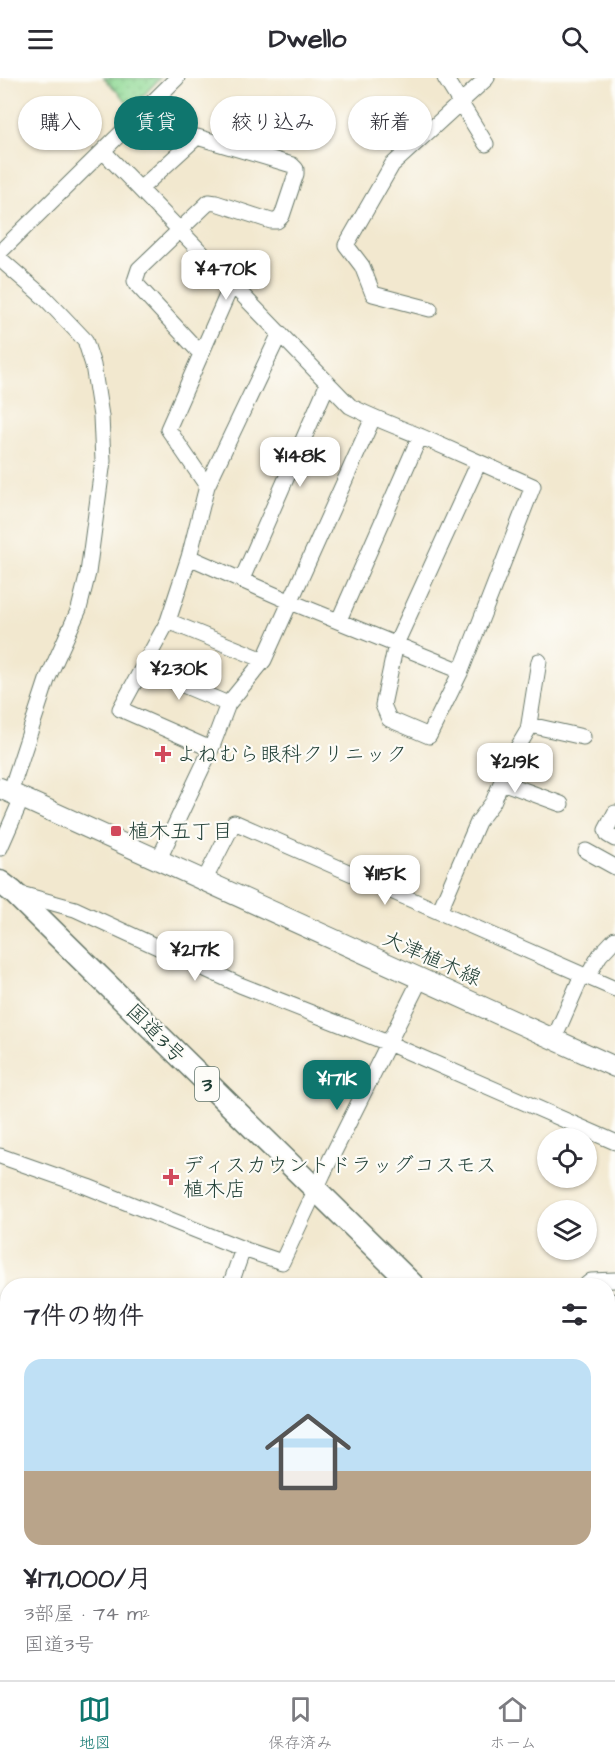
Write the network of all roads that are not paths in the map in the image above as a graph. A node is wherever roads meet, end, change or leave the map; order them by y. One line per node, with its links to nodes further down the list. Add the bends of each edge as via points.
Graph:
1 (177, 78): 6 (street)
2 (445, 78): 4 (street)
3 (487, 78): 4 (street)
4 (461, 103): 5 (street); 12 (street, via 392,165 346,245 362,266 373,294)
5 (486, 144)
6 (103, 151): 7 (street); 9 (street)
7 (140, 189): 8 (street); 8 (street, via 197,137 296,169 277,221 212,202)
8 (180, 230): 11 (street); 14 (street, via 139,269 135,281)
9 (0, 252)
10 (0, 260): 35 (street, via 46,299 85,340 93,365 102,461 90,561 79,609 47,680)
11 (232, 284): 13 (street); 14 (street)
12 (430, 309)
13 (280, 333): 15 (street); 19 (street)
14 (201, 354): 19 (street, via 168,429)
15 (328, 382): 16 (street, via 350,406); 21 (street)
16 (374, 418): 17 (street); 22 (street)
17 (420, 436): 18 (street); 23 (street)
18 (479, 462): 25 (street); 29 (street, via 533,486)
19 (207, 486): 20 (street)
20 (189, 557): 21 (street); 24 (street)
21 (242, 579): 22 (street)
22 (291, 602): 23 (street); 26 (street)
23 (339, 620): 25 (street)
24 (168, 621): 26 (street); 28 (street)
25 (396, 644): 29 (street); 29 (street, via 382,705 388,719 429,736)
26 (264, 660): 30 (street)
27 (539, 661): 31 (street)
28 (143, 668): 30 (street); 33 (street, via 120,709)
29 (461, 671)
30 (228, 704): 33 (street)
31 (530, 725): 32 (street); 34 (street)
32 (583, 738)
33 (211, 749): 41 (street)
34 (502, 782): 36 (street); 45 (street, via 494,802 478,822)
35 (11, 793): 39 (street); 41 (main road, 大津植木線)
36 (561, 804)
37 (615, 813): 38 (street, via 606,830)
38 (615, 838)
39 (0, 848)
40 (586, 851): 42 (street)
41 (158, 861): 43 (main road, 大津植木線)
42 (615, 867)
43 (204, 881): 45 (street, via 234,822); 48 (main road, 大津植木線)
44 (7, 887): 51 (street, via 75,909 240,985); 55 (highway, 国道3号 / 3)
45 (439, 912): 47 (street)
46 (615, 939): 47 (street)
47 (585, 976): 49 (street); 50 (street)
48 (421, 978): 50 (main road, 大津植木線); 51 (street)
49 (615, 989)
50 (554, 1039): 52 (main road, 大津植木線)
51 (388, 1043): 53 (street); 55 (street)
52 (615, 1067)
53 (615, 1142)
54 (0, 1156): 56 (street)
55 (316, 1192): 56 (street, via 282,1262); 58 (highway, 国道3号 / 3)
56 (243, 1249): 57 (street)
57 (233, 1278)
58 (406, 1278)

